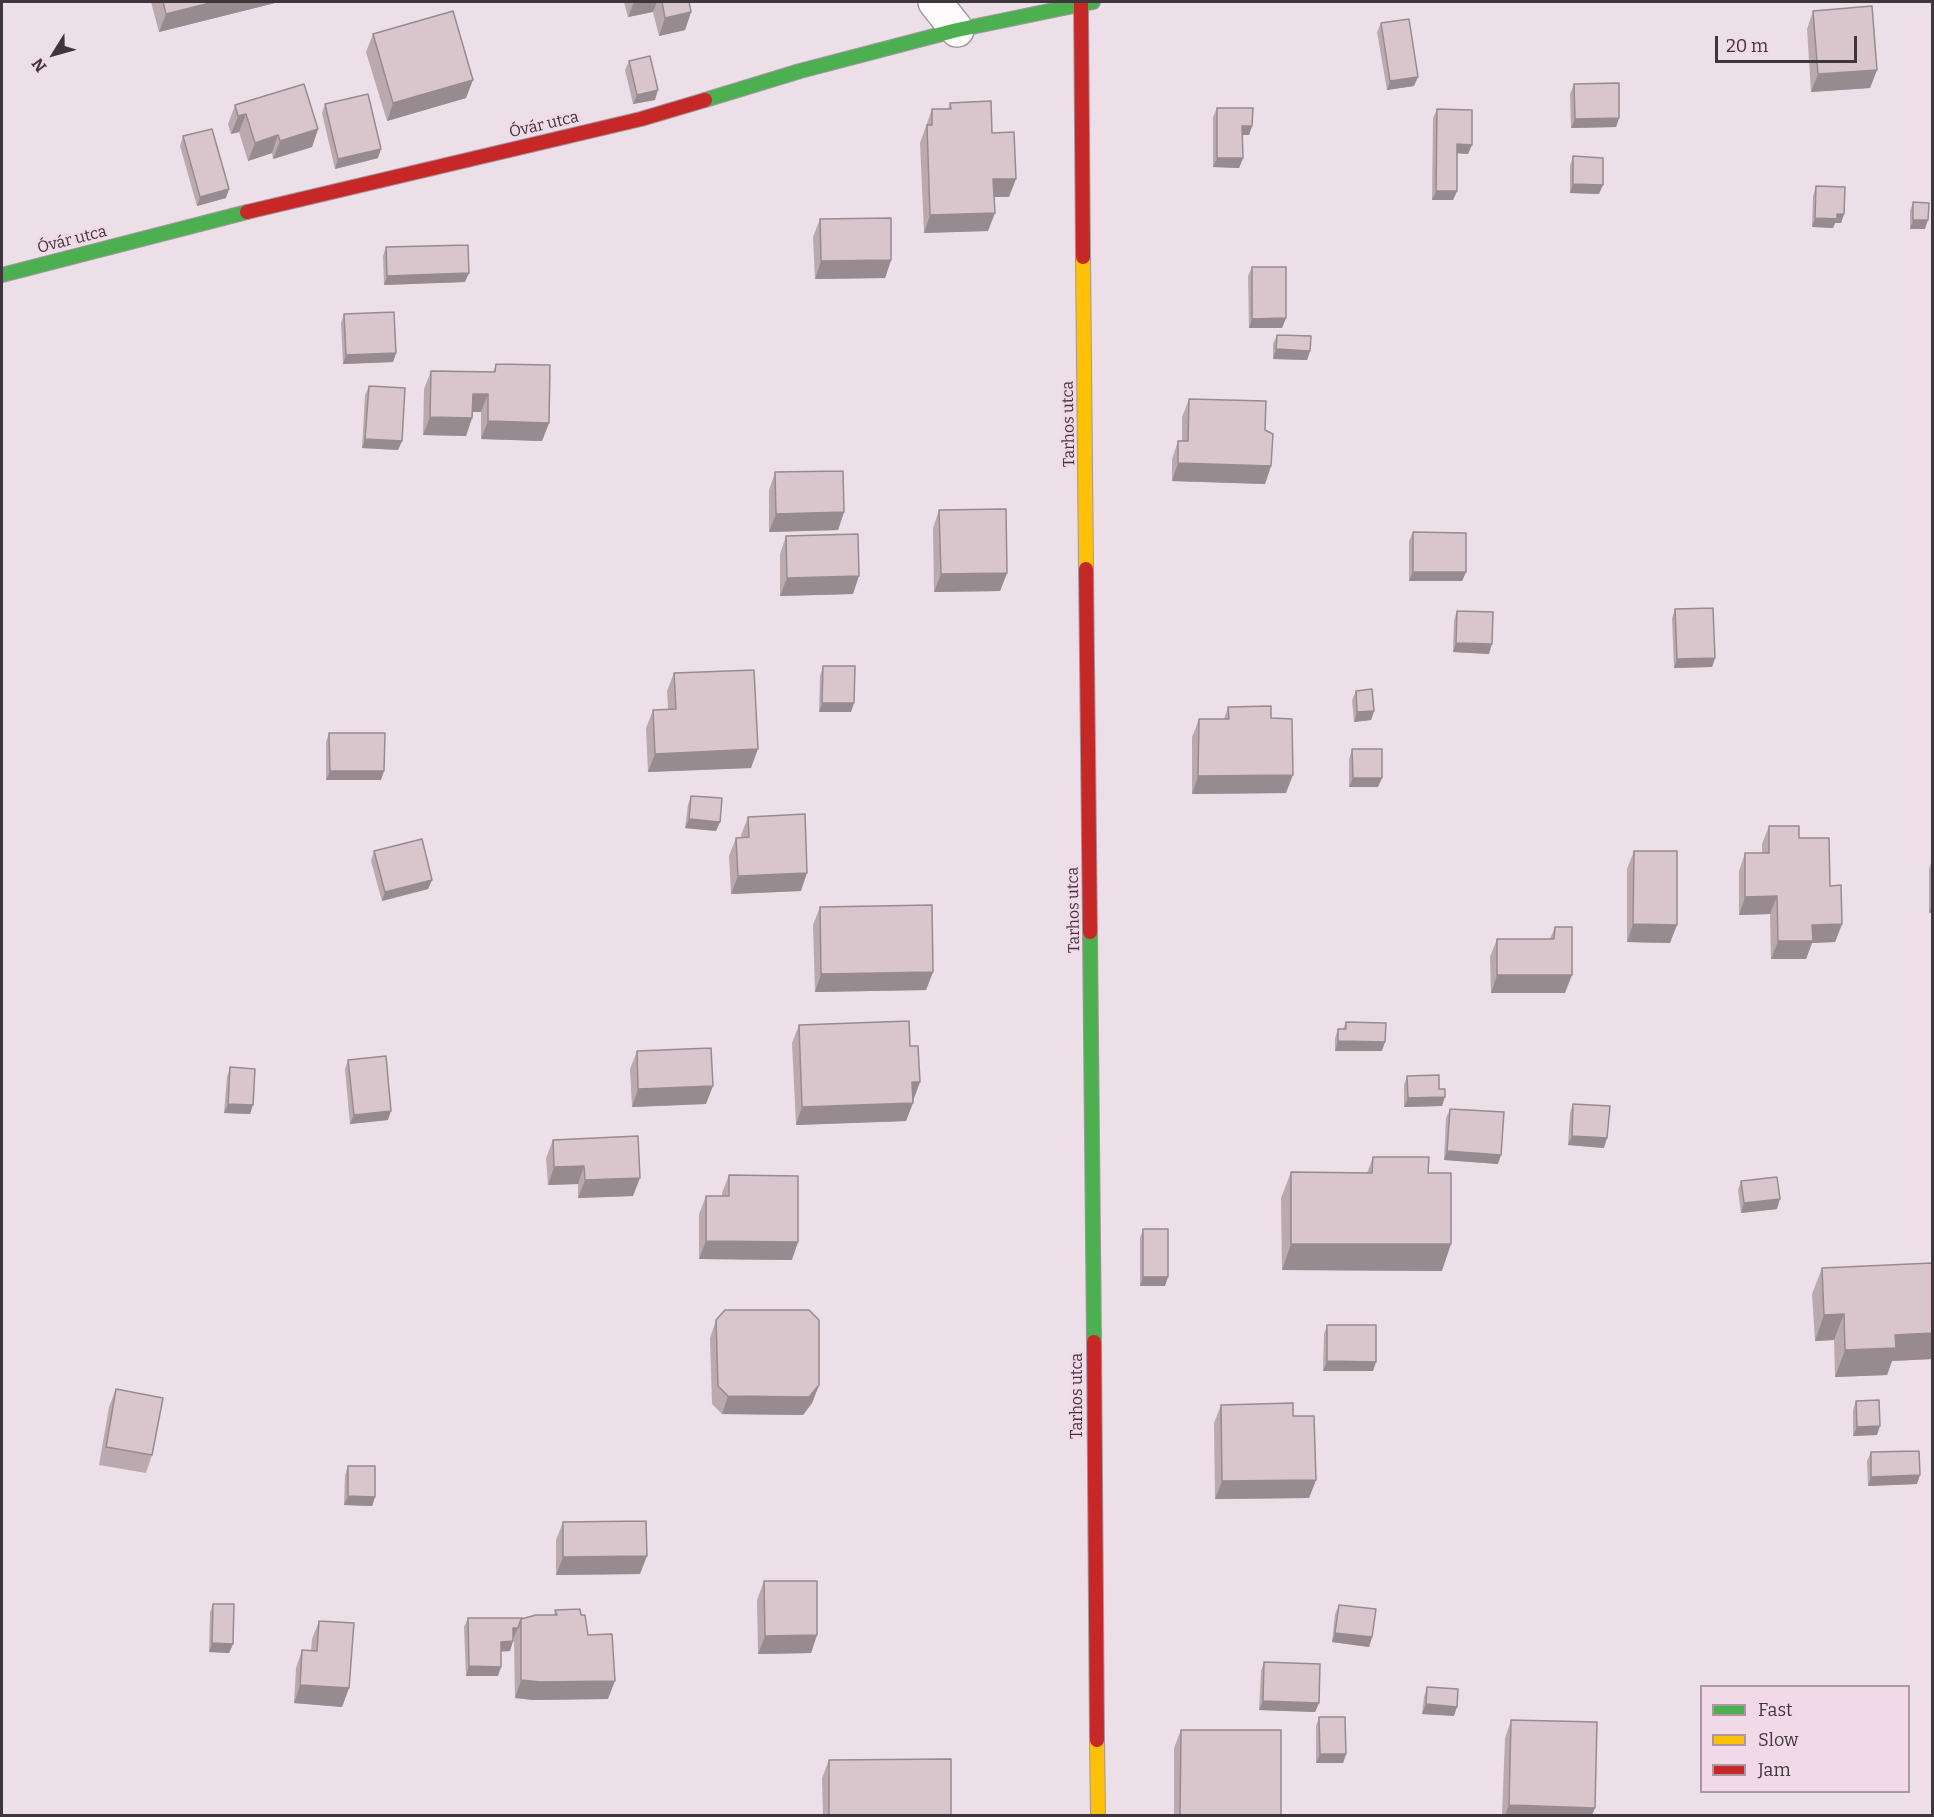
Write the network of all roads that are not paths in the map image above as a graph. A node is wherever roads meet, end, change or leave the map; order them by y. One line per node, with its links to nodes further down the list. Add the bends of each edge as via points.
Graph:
1 (935, 2): 3 (street)
2 (1087, 3): 3 (street, Óvár utca); 5 (street, Tarhos utca)
3 (957, 30): 4 (street, Óvár utca, via 800,71 641,119 282,203)
4 (2, 275)
5 (1098, 1815)

